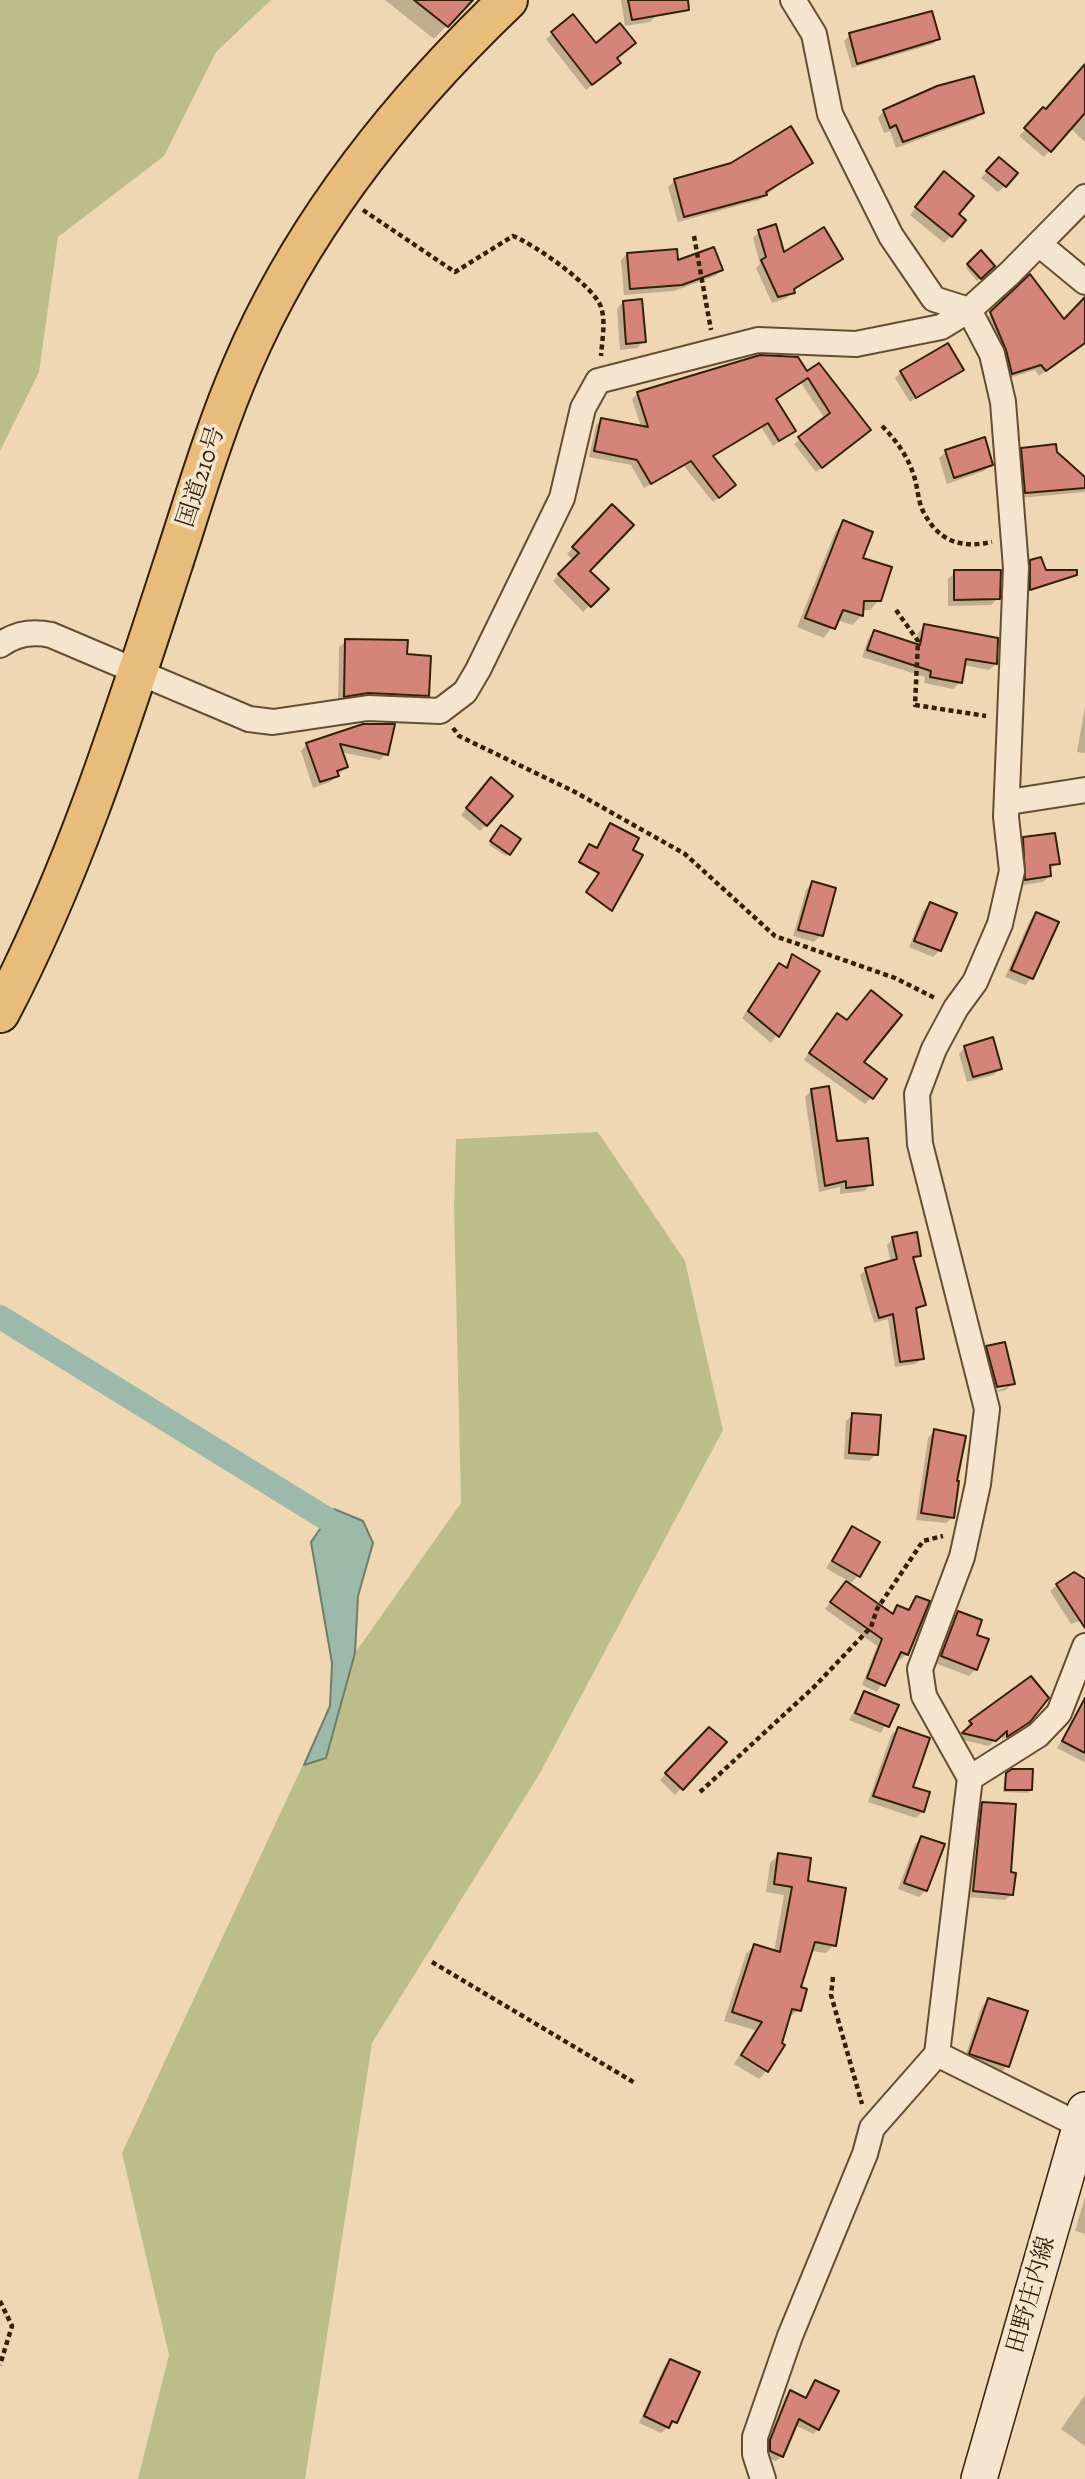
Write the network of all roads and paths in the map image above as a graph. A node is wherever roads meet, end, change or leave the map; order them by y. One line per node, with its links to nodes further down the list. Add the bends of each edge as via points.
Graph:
1 (508, 0): 3 (highway, 国道210号, via 428,80)
2 (793, 0): 8 (street, via 814,34 830,114 891,236 934,299)
3 (338, 194): 10 (path, via 455,272 513,236 543,250 601,305 604,325); 15 (highway, 国道210号, via 294,264 243,364)
4 (1085, 197): 6 (street)
5 (694, 236): 9 (path)
6 (1039, 244): 7 (street); 8 (street)
7 (1085, 282)
8 (969, 310): 9 (street, via 940,327 856,344 758,340); 12 (street, via 992,354 1003,402)
9 (715, 351): 10 (street)
10 (598, 381): 16 (street, via 583,408 562,498 478,670 465,692)
11 (882, 426): 12 (path, via 899,443 923,513 943,537 968,547)
12 (1014, 538): 17 (street)
13 (896, 610): 17 (path, via 918,641 915,705)
14 (0, 645): 15 (street, via 37,632)
15 (138, 672): 16 (street, via 249,719 274,722 368,708); 21 (highway, 国道210号, via 63,884)
16 (440, 711): 20 (path, via 459,736 575,792 685,854 775,936 895,978)
17 (1012, 720): 19 (street)
18 (1085, 789): 19 (street)
19 (1009, 802): 20 (street, via 1006,817 1012,871 1000,924 975,982)
20 (956, 1008): 22 (street, via 916,1094 920,1144 987,1409)
21 (0, 1013)
22 (968, 1531): 24 (street, via 920,1669 924,1696); 25 (path, via 923,1541 877,1609 871,1627 814,1687)
23 (1085, 1646): 24 (street, via 1059,1713 1038,1735)
24 (970, 1778): 28 (street)
25 (700, 1792)
26 (432, 1962): 29 (path)
27 (833, 1977): 31 (path, via 831,1995 856,2089)
28 (937, 2054): 30 (street); 31 (street)
29 (635, 2082)
30 (1083, 2118): 35 (main road, 田野庄内線)
31 (872, 2127): 34 (street, via 755,2437)
32 (0, 2301): 33 (path, via 12,2326)
33 (0, 2365)
34 (763, 2479)
35 (979, 2479)

